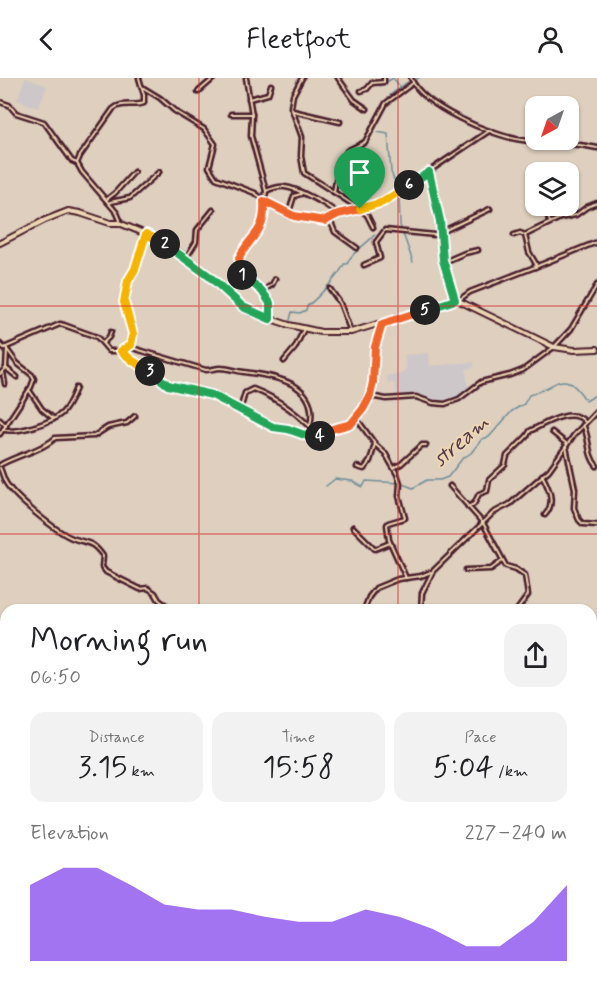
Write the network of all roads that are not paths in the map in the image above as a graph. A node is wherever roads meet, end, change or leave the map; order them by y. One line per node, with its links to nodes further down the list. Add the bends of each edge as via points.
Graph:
1 (139, 78): 10 (street)
2 (214, 78): 12 (street)
3 (246, 78): 13 (street)
4 (302, 78): 16 (street, via 293,95)
5 (338, 78): 15 (street, via 354,100)
6 (384, 78): 11 (street, via 384,82 372,83)
7 (411, 78): 8 (street)
8 (413, 83): 20 (street, via 429,100); 27 (street, via 386,103 365,142 347,151)
9 (271, 85): 13 (street, via 267,94)
10 (142, 87): 22 (street, via 144,103 113,109); 30 (street, via 207,132 215,144 209,167 213,176)
11 (361, 91)
12 (198, 92)
13 (249, 99): 18 (street)
14 (0, 102): 22 (street, via 14,112 44,122)
15 (367, 109)
16 (293, 111): 19 (street); 27 (street, via 302,136 304,173)
17 (231, 114): 18 (street)
18 (252, 114): 26 (street, via 251,136)
19 (340, 122)
20 (489, 131): 21 (street, via 522,140); 25 (street)
21 (597, 148)
22 (77, 163): 29 (street)
23 (134, 172): 29 (street)
24 (159, 172): 29 (street, via 130,198)
25 (429, 172): 32 (street, via 383,202); 42 (street)
26 (266, 191): 28 (street, via 283,187); 30 (street)
27 (334, 192): 32 (street)
28 (302, 193): 35 (street); 36 (street, via 295,195)
29 (107, 201): 40 (street, via 117,213)
30 (264, 201): 36 (street); 57 (street, via 261,228 239,261 243,277)
31 (597, 203): 39 (street, via 576,215)
32 (360, 209): 35 (street); 41 (street)
33 (490, 209): 42 (street)
34 (213, 210): 50 (street, via 197,230 196,242)
35 (338, 214): 38 (street)
36 (288, 215): 38 (street)
37 (548, 216): 39 (street)
38 (330, 220): 48 (street, via 335,232)
39 (550, 222): 45 (street)
40 (119, 223): 43 (street); 47 (street, via 68,211)
41 (373, 227)
42 (441, 233): 51 (street); 52 (street, via 385,230 376,242 380,258)
43 (146, 234): 50 (street); 66 (street, via 124,302 133,334)
44 (514, 235): 45 (street)
45 (525, 235): 53 (street)
46 (597, 242): 53 (street)
47 (0, 243)
48 (357, 248)
49 (478, 250): 51 (street)
50 (186, 258): 59 (street, via 243,307)
51 (444, 262): 58 (street)
52 (364, 265)
53 (535, 267): 58 (street)
54 (275, 279): 57 (street)
55 (597, 285): 67 (street, via 571,329)
56 (330, 290): 63 (street, via 340,303)
57 (262, 291): 59 (street, via 271,305)
58 (457, 300): 60 (street); 67 (street)
59 (270, 319): 61 (street)
60 (382, 324): 63 (street); 78 (street, via 375,347)
61 (304, 329): 63 (street); 71 (street)
62 (111, 332): 64 (street)
63 (351, 332)
64 (103, 343): 68 (street, via 97,337 60,324); 70 (street, via 111,352)
65 (0, 344): 68 (street)
66 (129, 347): 70 (street); 86 (street, via 206,370 219,368 293,383 309,402)
67 (554, 347): 69 (street); 78 (street, via 523,370 481,382 459,399 445,404 416,397)
68 (6, 349): 72 (street); 77 (street, via 32,375)
69 (597, 349)
70 (121, 351): 79 (street, via 168,385 212,395)
71 (284, 361)
72 (4, 369): 73 (street); 74 (street); 75 (street)
73 (0, 374)
74 (18, 377)
75 (5, 384)
76 (76, 388): 82 (street, via 68,405)
77 (29, 390): 82 (street); 87 (street)
78 (370, 396): 83 (street)
79 (240, 410): 86 (street, via 245,393 253,389 274,398); 90 (street, via 275,428 313,438)
80 (597, 411): 85 (street)
81 (135, 416): 94 (street, via 94,436 55,438 48,445)
82 (54, 419): 87 (street, via 15,431)
83 (357, 419): 90 (street); 91 (street)
84 (0, 420): 87 (street)
85 (584, 424): 93 (street); 95 (street, via 592,460); 100 (street, via 581,417 574,415 530,431 489,480 487,491)
86 (310, 426): 90 (street)
87 (5, 427): 89 (street)
88 (552, 432): 93 (street)
89 (0, 434)
90 (320, 436)
91 (375, 444): 96 (street, via 369,463 364,469); 97 (street, via 384,450)
92 (426, 445): 97 (street)
93 (566, 446): 98 (street); 103 (street, via 575,510 583,524)
94 (0, 466): 110 (street, via 6,483 28,507 71,537 88,541 103,556 102,567 106,572 140,589 148,588)
95 (597, 466)
96 (357, 467)
97 (394, 468): 105 (street, via 405,518 387,524)
98 (542, 475): 101 (street, via 551,504); 102 (street)
99 (450, 486): 100 (street)
100 (468, 507): 102 (street)
101 (545, 515)
102 (483, 523): 106 (street); 108 (street)
103 (597, 525)
104 (353, 527): 105 (street, via 375,549)
105 (390, 543): 109 (street)
106 (502, 561): 107 (street, via 491,569); 113 (street, via 526,578 528,595)
107 (466, 570)
108 (433, 571): 109 (street); 112 (street, via 422,593)
109 (406, 578): 111 (street, via 374,590)
110 (165, 604)
111 (367, 604)
112 (421, 604)
113 (521, 604)

